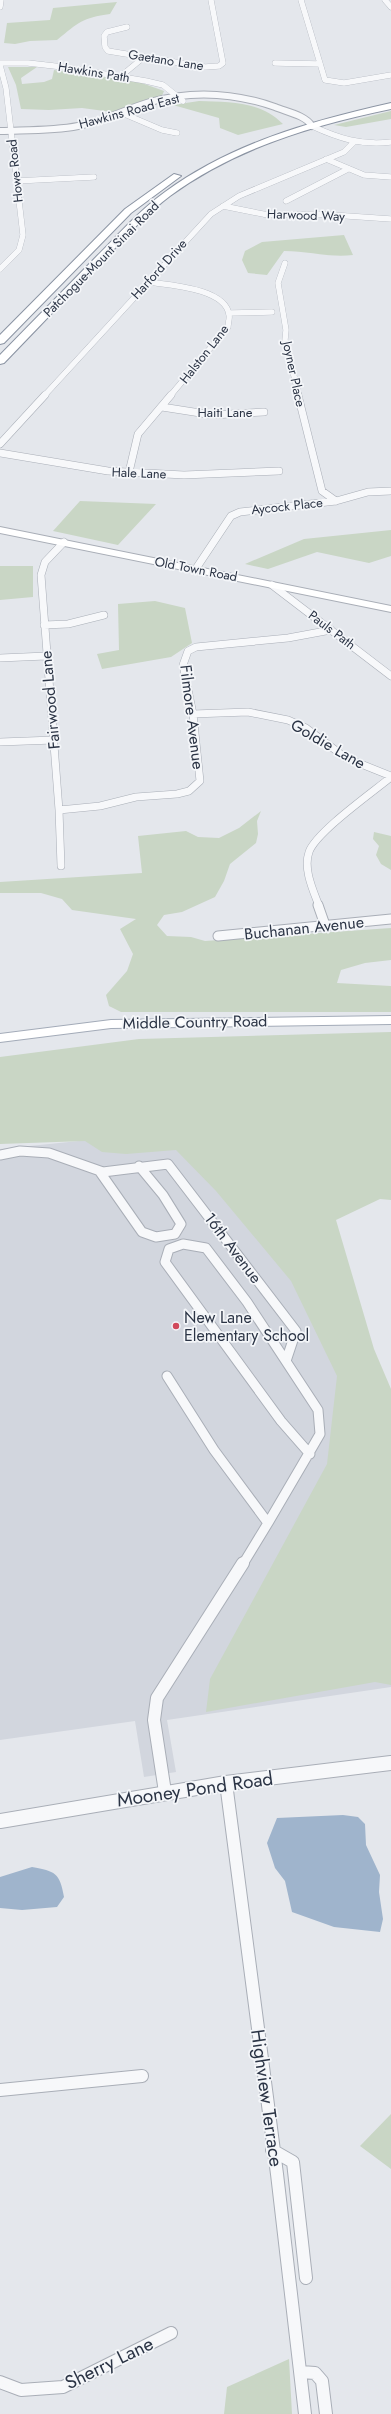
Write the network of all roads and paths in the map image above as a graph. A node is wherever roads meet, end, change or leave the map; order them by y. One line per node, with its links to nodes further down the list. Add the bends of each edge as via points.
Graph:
1 (1, 0): 5 (street)
2 (211, 0): 8 (street, Gaetano Lane, via 222,65 205,66)
3 (301, 0): 11 (street)
4 (386, 0): 6 (street)
5 (0, 7)
6 (391, 7)
7 (127, 27): 8 (street, Gaetano Lane, via 107,32 104,36 105,47 108,51)
8 (144, 57): 13 (street)
9 (0, 64): 13 (street, Hawkins Path, via 28,63); 22 (street, Howe Road, via 6,88)
10 (275, 64): 11 (street)
11 (320, 64): 12 (street, via 325,80 338,84)
12 (391, 75)
13 (122, 76): 14 (street, Hawkins Path, via 163,85)
14 (181, 99): 17 (street, Hawkins Road East, via 151,102); 18 (street, Hawkins Road East); 19 (street, Hawkins Road East, via 244,101 267,107); 20 (street, Hawkins Road East, via 219,94 247,97 273,105)
15 (391, 100): 20 (highway, Patchogue-Mount Sinai Road)
16 (391, 106): 20 (highway, Patchogue-Mount Sinai Road)
17 (122, 113): 18 (street); 22 (street, Hawkins Road East, via 75,126)
18 (129, 117): 22 (street, Hawkins Road East, via 97,128 73,132); 23 (street)
19 (298, 123): 20 (highway, Patchogue-Mount Sinai Road); 40 (highway, Patchogue-Mount Sinai Road, via 210,157 152,192 128,211)
20 (310, 123): 25 (street, via 335,137); 41 (highway, Patchogue-Mount Sinai Road, via 228,159 166,195 120,237)
21 (0, 131): 22 (street, Hawkins Road East)
22 (11, 133): 24 (street, Hawkins Road East); 31 (street, Howe Road)
23 (177, 133)
24 (0, 136)
25 (354, 142): 26 (street); 27 (street, Harford Drive, via 344,152)
26 (391, 142)
27 (326, 159): 28 (street); 33 (street, Harford Drive, via 265,184)
28 (348, 169): 30 (street, via 364,175); 32 (street)
29 (94, 177): 31 (street)
30 (391, 177)
31 (16, 181): 36 (street, Howe Road, via 22,242 14,257)
32 (286, 202)
33 (222, 206): 34 (street, Harwood Way, via 268,215 318,214); 37 (street, Harford Drive, via 197,227)
34 (391, 219)
35 (285, 263): 49 (street, Joyner Place, via 278,283 286,330 285,340 322,491)
36 (0, 269)
37 (148, 282): 39 (street, Halston Lane, via 205,292 219,299); 44 (street, Harford Drive)
38 (272, 312): 39 (street)
39 (230, 313): 42 (street, Halston Lane, via 228,327)
40 (0, 341)
41 (0, 361)
42 (162, 407): 43 (street, Haiti Lane, via 212,415); 47 (street, Halston Lane, via 138,434)
43 (264, 412)
44 (0, 444)
45 (0, 453): 47 (street, Hale Lane, via 83,469)
46 (280, 471): 47 (street, Hale Lane, via 184,475)
47 (129, 472)
48 (391, 491): 49 (street, Aycock Place, via 368,492)
49 (336, 501): 52 (street, Aycock Place, via 258,508 231,516)
50 (0, 530): 51 (main road, Old Town Road)
51 (64, 542): 52 (main road, Old Town Road); 56 (street, Fairwood Lane, via 42,568)
52 (195, 570): 53 (main road, Old Town Road)
53 (272, 584): 54 (main road, Old Town Road); 57 (street, Pauls Path)
54 (391, 609)
55 (104, 615): 56 (street, via 68,624)
56 (44, 625): 58 (street, Fairwood Lane)
57 (331, 630): 60 (street, Pauls Path); 61 (street, Filmore Avenue, via 288,638 196,647 188,652 183,665)
58 (46, 656): 59 (street); 62 (street, Fairwood Lane)
59 (0, 658)
60 (391, 676)
61 (193, 714): 64 (street, Goldie Lane, via 253,713 286,719 311,731 348,759); 65 (street, Filmore Avenue, via 200,781 189,791 136,797 94,807)
62 (54, 740): 63 (street); 65 (street, Fairwood Lane)
63 (0, 742)
64 (391, 776): 68 (street, via 319,837 310,852 308,874)
65 (59, 810): 66 (street, Fairwood Lane)
66 (61, 866)
67 (391, 919): 68 (street, Buchanan Avenue)
68 (325, 925): 69 (street, Buchanan Avenue)
69 (218, 936)
70 (391, 1020): 71 (main road, Middle Country Road, via 111,1024)
71 (0, 1038)
72 (0, 1156): 74 (street, 16th Avenue, via 34,1150 61,1154)
73 (139, 1166): 74 (street, 16th Avenue, via 120,1172); 74 (street, 16th Avenue, via 164,1195 181,1224 175,1234 156,1237 142,1232); 75 (street, 16th Avenue, via 152,1162 168,1164 296,1331)
74 (100, 1172)
75 (286, 1361): 77 (street, via 318,1410 320,1434); 77 (street, via 247,1302 206,1248 183,1244 169,1249 165,1262 282,1421)
76 (167, 1376): 78 (street, via 214,1450)
77 (310, 1454): 78 (street)
78 (268, 1523): 81 (street, via 157,1698 154,1720)
79 (391, 1763): 80 (street, Mooney Pond Road)
80 (226, 1783): 81 (street, Mooney Pond Road); 85 (street, Highview Terrace)
81 (165, 1792): 82 (street, Mooney Pond Road)
82 (0, 1820)
83 (142, 2076): 84 (street)
84 (0, 2090)
85 (272, 2150): 86 (street, via 293,2162); 88 (street, Highview Terrace)
86 (306, 2278)
87 (171, 2334): 89 (street, Sherry Lane, via 64,2387 21,2390)
88 (301, 2372): 90 (street, Highview Terrace); 91 (street, via 315,2373 322,2381)
89 (0, 2382)
90 (305, 2414)
91 (326, 2414)

